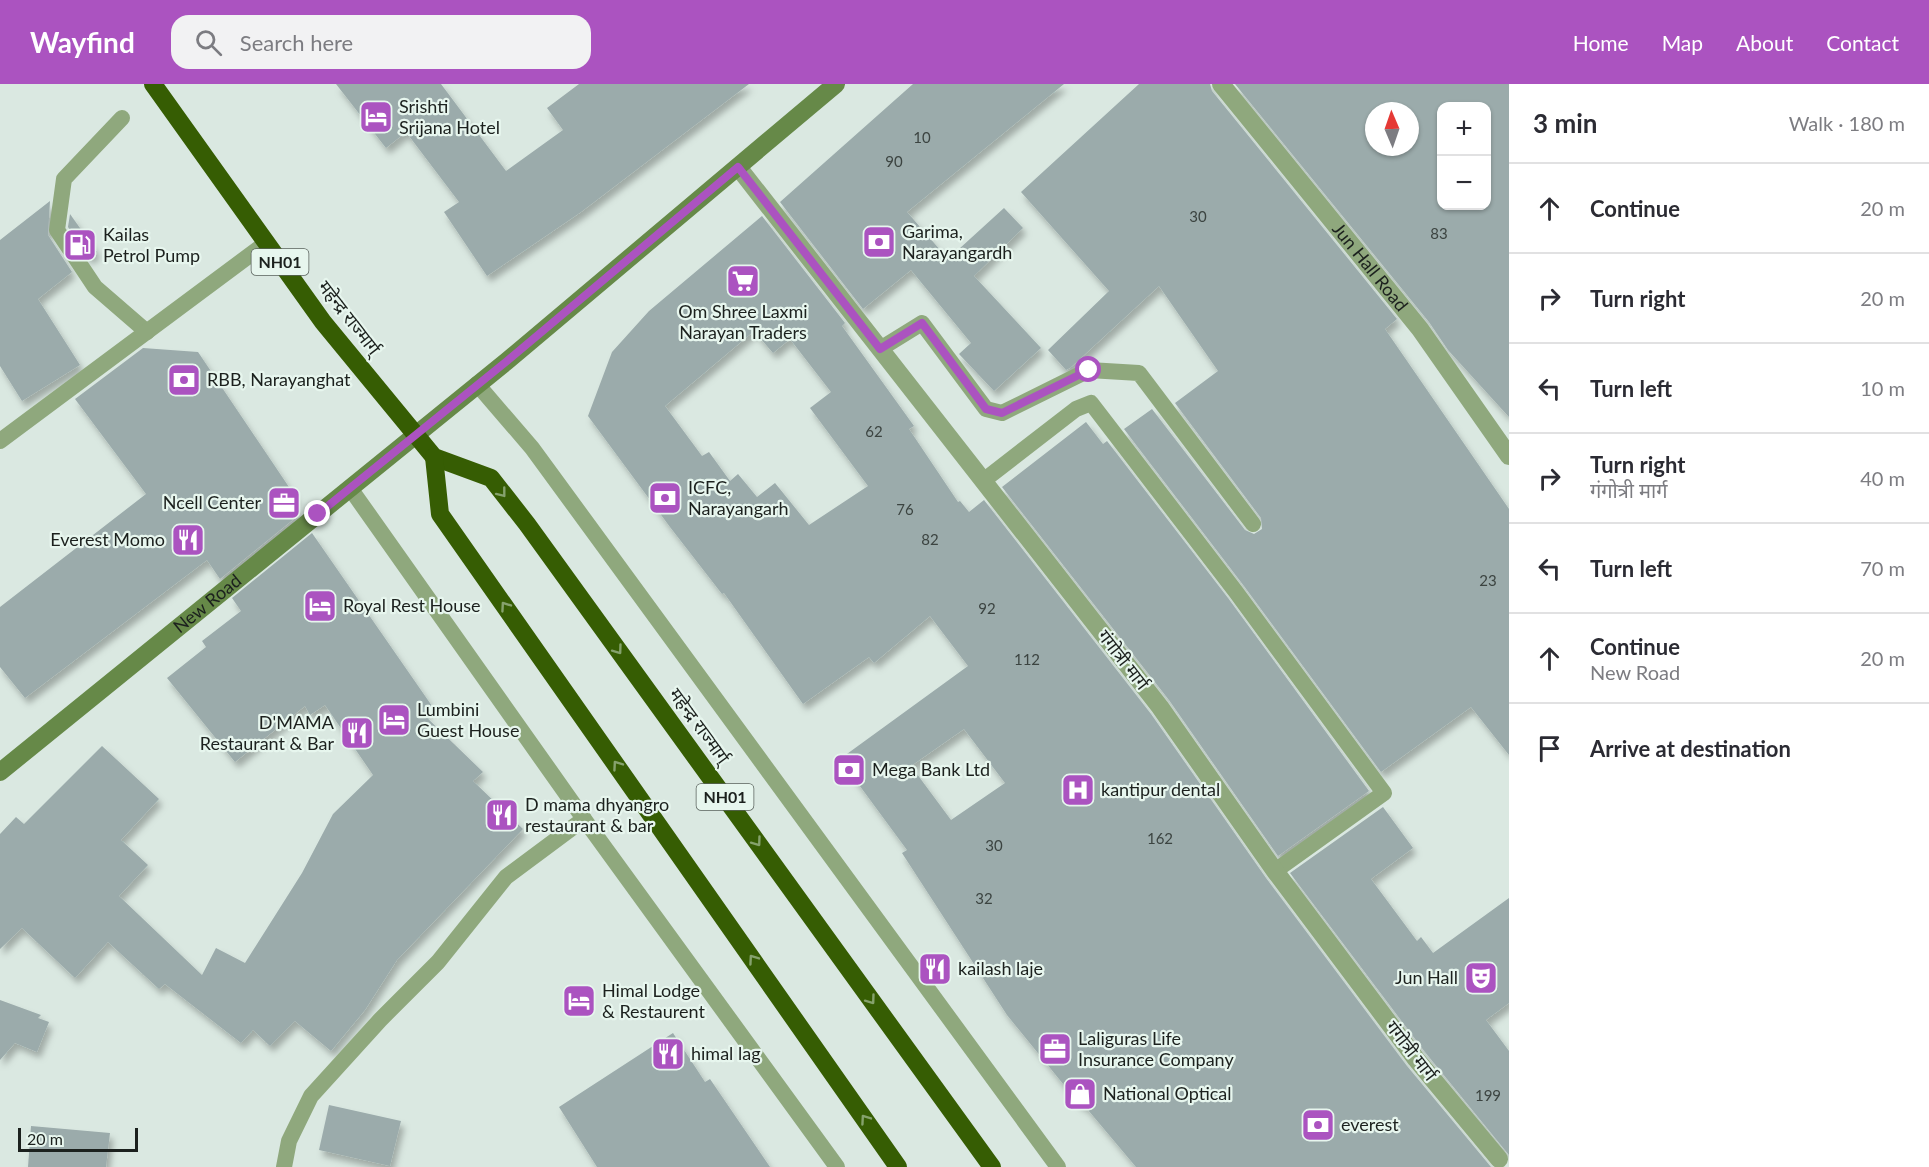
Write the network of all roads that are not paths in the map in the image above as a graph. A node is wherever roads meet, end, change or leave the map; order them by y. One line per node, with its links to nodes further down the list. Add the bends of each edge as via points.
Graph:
1 (153, 84): 6 (highway, महेन्द्र राज्मार्ग् / NH01)
2 (836, 84): 5 (main road, New Road)
3 (1221, 84): 12 (street, Jun Hall Road, via 1420,330)
4 (122, 118): 7 (lane, via 64,179 57,230 95,286)
5 (738, 167): 8 (street, गंगोत्री मार्ग); 9 (main road, New Road)
6 (266, 243): 7 (lane); 10 (highway, महेन्द्र राज्मार्ग् / NH01, via 323,322)
7 (147, 332): 11 (lane)
8 (880, 349): 14 (street, गंगोत्री मार्ग); 16 (lane, via 922,323 986,409 1002,413 1089,370 1139,373)
9 (477, 384): 10 (main road, New Road); 25 (lane, via 539,458)
10 (415, 435): 13 (highway, महेन्द्र राज्मार्ग् / NH01); 15 (main road, New Road)
11 (0, 441)
12 (1509, 456)
13 (434, 457): 23 (highway, one-way to 13, via 440,513); 24 (highway, महेन्द्र राज्मार्ग् / NH01, one-way to 24, via 491,478)
14 (983, 481): 19 (street, गंगोत्री मार्ग, via 1160,707); 19 (lane, via 1076,409 1092,403 1236,592 1384,793)
15 (350, 488): 17 (main road, New Road); 18 (lane)
16 (1253, 524)
17 (0, 772)
18 (584, 819): 21 (lane, via 506,877 438,962 311,1096 289,1141); 22 (lane)
19 (1275, 871): 20 (street, गंगोत्री मार्ग, via 1416,1059)
20 (1500, 1158)
21 (284, 1167)
22 (837, 1167)
23 (898, 1167)
24 (992, 1167)
25 (1058, 1167)

